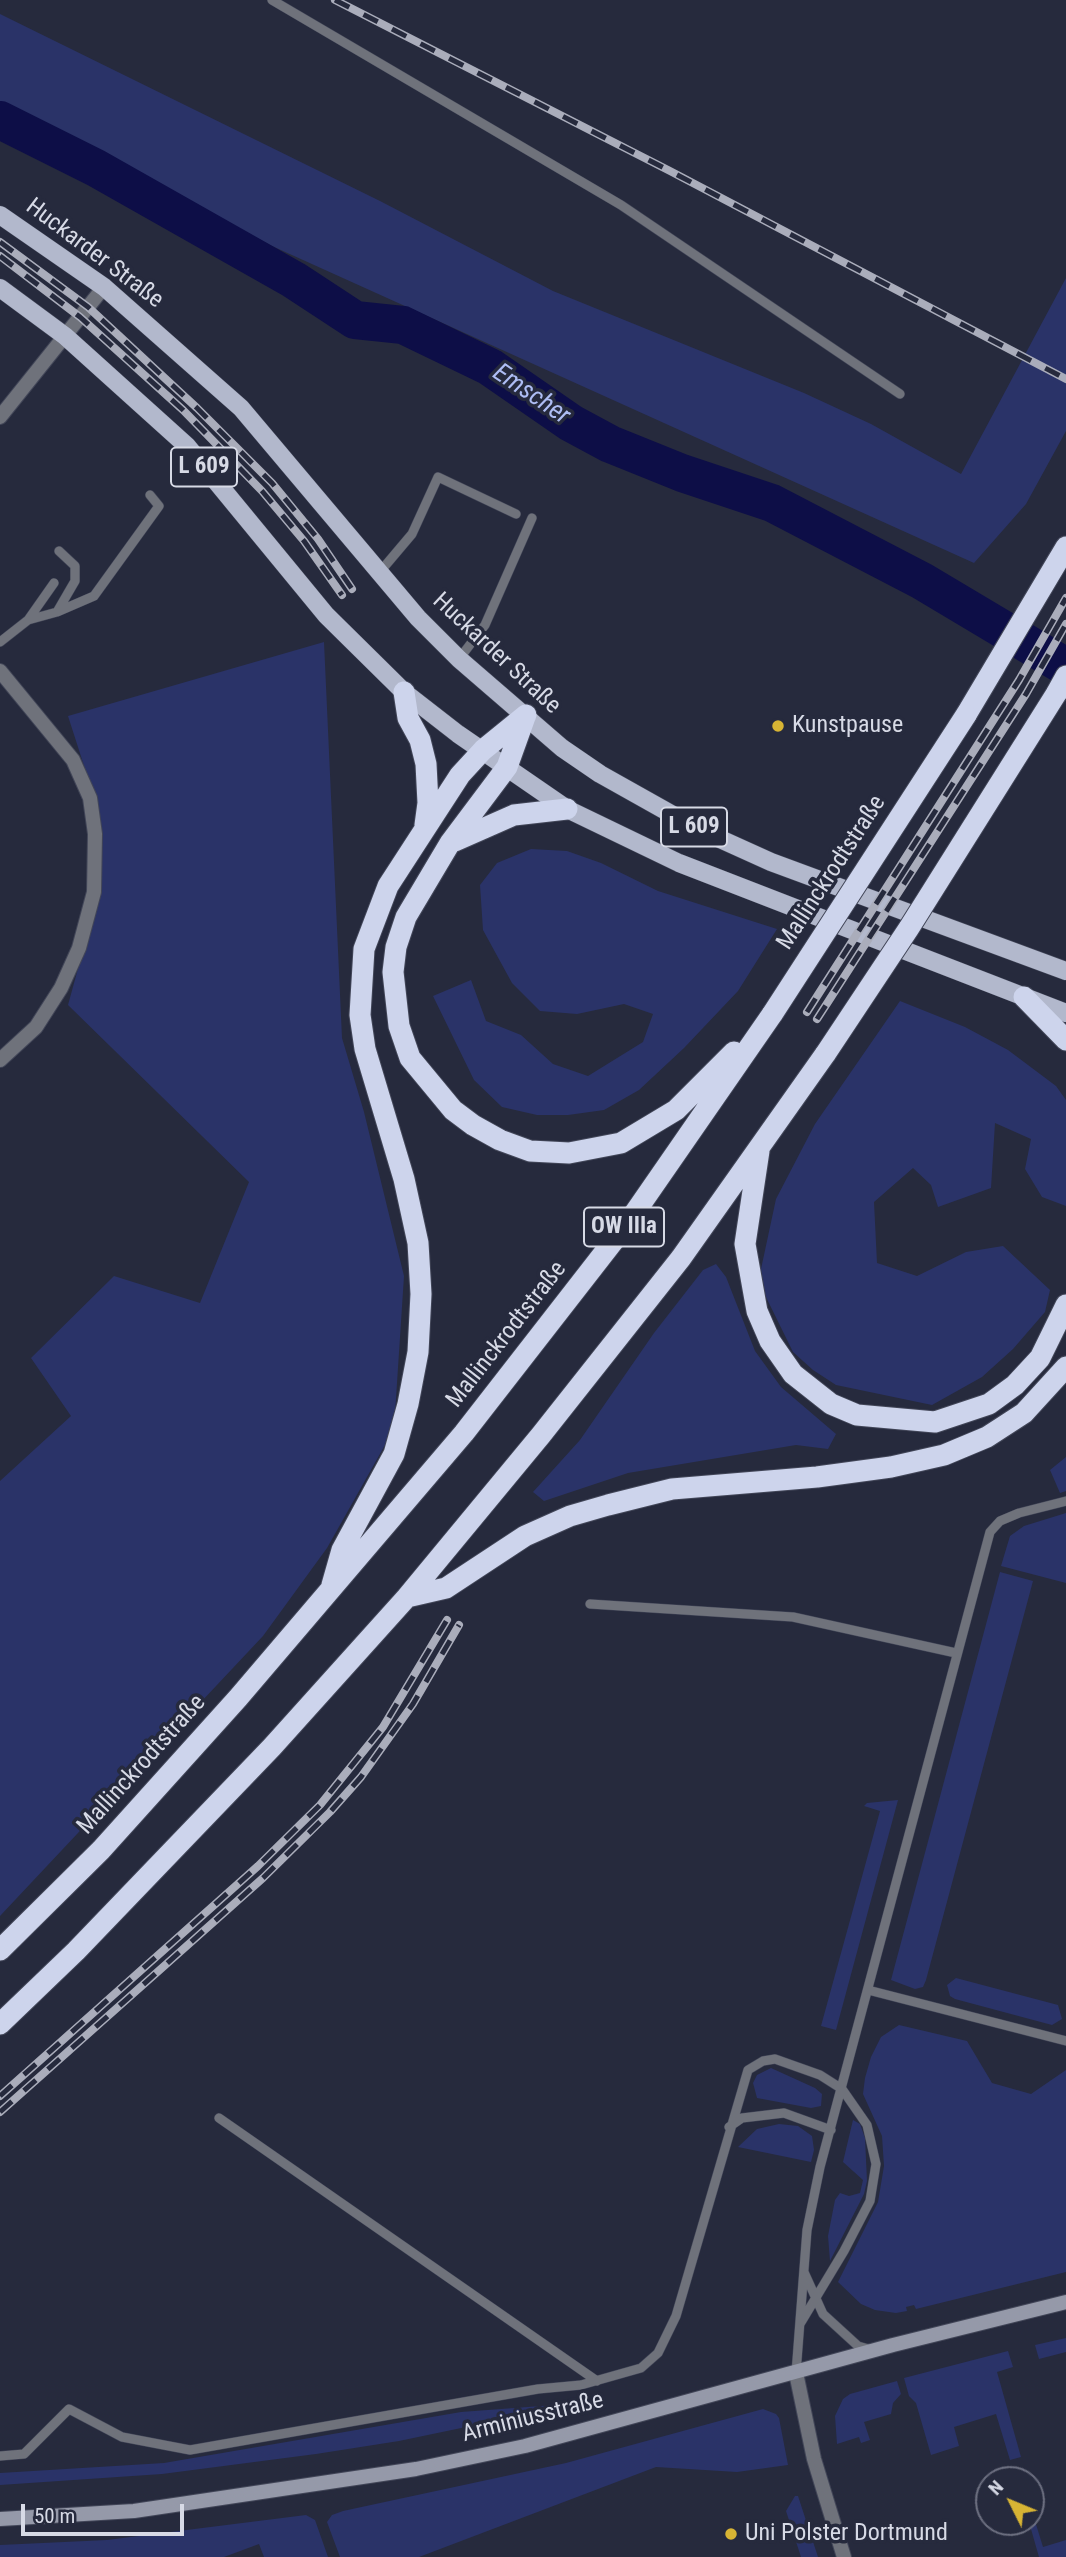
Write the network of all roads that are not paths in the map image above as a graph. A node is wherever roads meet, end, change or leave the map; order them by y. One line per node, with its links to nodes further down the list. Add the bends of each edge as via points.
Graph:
1 (272, 0): 6 (lane, via 621,205)
2 (0, 215): 3 (main road, Huckarder Straße / L 609)
3 (104, 287): 5 (street); 13 (main road, Huckarder Straße / L 609, via 241,408)
4 (0, 288): 5 (main road, L 609)
5 (65, 336): 7 (street); 21 (main road, L 609, via 187,446 326,615)
6 (900, 394)
7 (0, 417)
8 (150, 495): 15 (lane, via 159,506 108,579 94,596)
9 (516, 514): 13 (lane, via 438,477 412,534)
10 (532, 518): 18 (lane, via 485,625)
11 (1066, 547): 30 (highway, Mallinckrodtstraße, bridge, via 966,715)
12 (59, 551): 15 (lane, via 75,566 75,581)
13 (379, 573): 18 (main road, Huckarder Straße / L 609)
14 (54, 583): 16 (lane)
15 (57, 612): 16 (lane)
16 (28, 620): 17 (lane)
17 (0, 642)
18 (459, 659): 22 (main road, Huckarder Straße / L 609)
19 (0, 671): 33 (street, via 73,760 90,798 95,834 94,892 79,948 36,1027)
20 (1066, 676): 34 (highway, bridge, via 909,928)
21 (404, 692): 23 (main road, L 609); 26 (highway, via 408,718 426,764)
22 (526, 715): 23 (highway); 24 (highway); 28 (main road, Huckarder Straße / L 609, via 600,774 698,829 771,862)
23 (483, 750): 24 (main road, L 609); 26 (highway)
24 (507, 767): 25 (main road, L 609); 27 (highway)
25 (567, 809): 27 (highway, via 514,815); 29 (main road, L 609, via 679,863)
26 (424, 828): 38 (highway, via 388,886 370,926 360,979 365,1049 418,1243 418,1352 394,1454 342,1550)
27 (450, 843): 30 (highway, via 422,886 396,947 399,1026 410,1058 433,1088 463,1117 500,1140 530,1151 569,1153 621,1143 676,1110)
28 (1066, 971)
29 (1024, 997): 31 (main road, L 609); 32 (highway)
30 (773, 1013): 38 (highway, Mallinckrodtstraße / OW IIIa, via 628,1221 464,1433)
31 (1066, 1013)
32 (1066, 1040)
33 (0, 1060)
34 (760, 1149): 35 (highway, via 745,1244 757,1311 793,1374 831,1404 857,1415 935,1422 989,1404 1040,1358); 39 (highway, via 673,1269)
35 (1066, 1305)
36 (1066, 1367): 39 (highway, via 1024,1413 987,1437 944,1455 817,1477 672,1489 608,1505 525,1536 446,1588)
37 (1066, 1502): 41 (lane, via 1018,1513 990,1532)
38 (330, 1594): 42 (highway, Mallinckrodtstraße, via 101,1850)
39 (407, 1597): 44 (highway, via 272,1747)
40 (590, 1604): 41 (lane, via 793,1617)
41 (957, 1653): 43 (lane)
42 (0, 1950)
43 (868, 1990): 45 (lane); 46 (lane)
44 (0, 2024)
45 (1066, 2041)
46 (842, 2089): 48 (lane, via 789,2062 763,2061 748,2070); 49 (lane); 51 (lane, via 867,2125 876,2179 870,2202)
47 (219, 2118): 56 (lane)
48 (729, 2127): 49 (lane, via 742,2118 784,2113); 56 (lane, via 668,2336 641,2368)
49 (831, 2130): 50 (lane, via 815,2189)
50 (803, 2270): 51 (lane); 53 (lane)
51 (815, 2300): 53 (lane); 54 (lane, via 845,2336)
52 (1066, 2302): 54 (street, Arminiusstraße)
53 (800, 2324): 55 (lane)
54 (873, 2350): 55 (street, Arminiusstraße)
55 (796, 2373): 58 (street, Arminiusstraße, via 525,2446 416,2469 134,2511); 59 (street, via 814,2459)
56 (597, 2381): 57 (lane, via 190,2450 122,2437 69,2409 24,2454)
57 (0, 2456)
58 (0, 2519)
59 (844, 2557)

